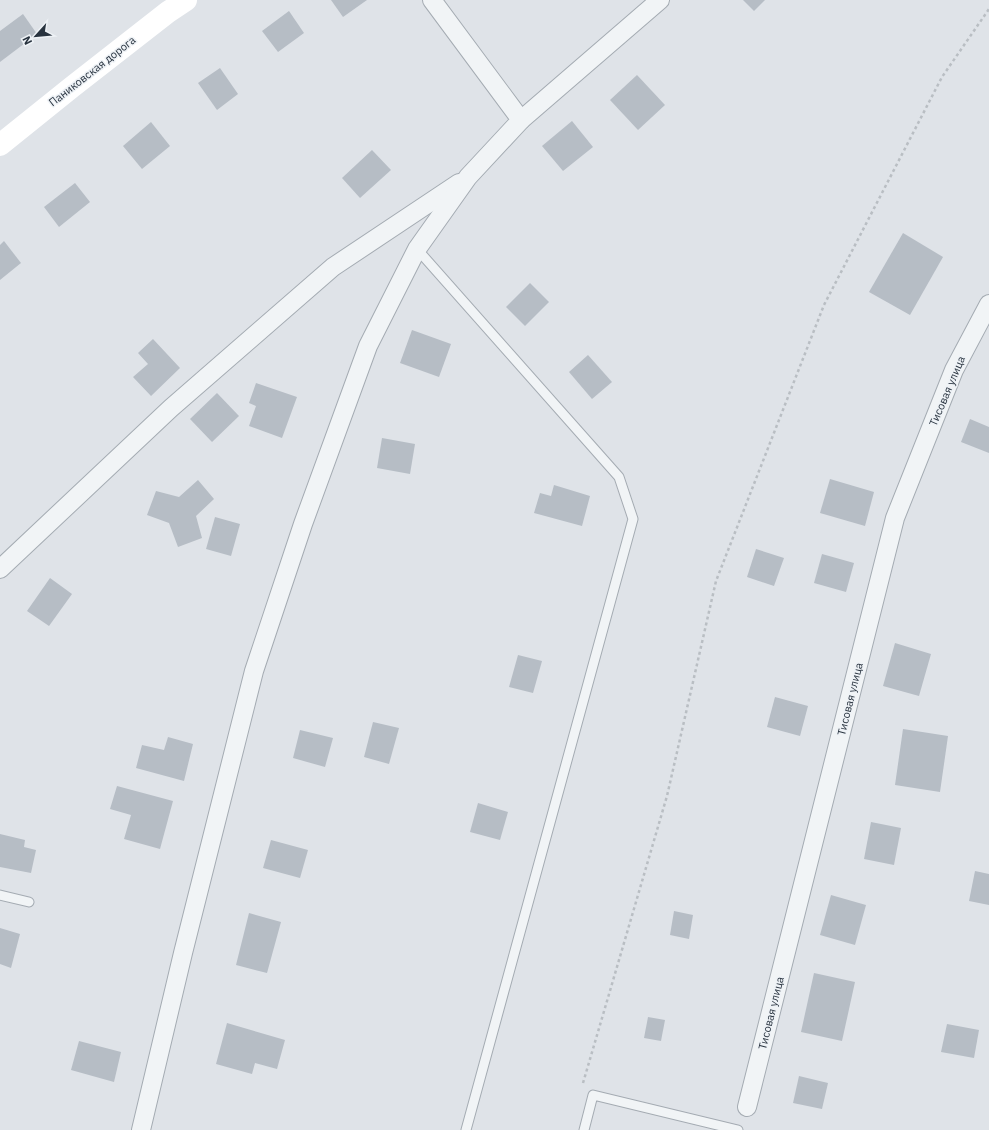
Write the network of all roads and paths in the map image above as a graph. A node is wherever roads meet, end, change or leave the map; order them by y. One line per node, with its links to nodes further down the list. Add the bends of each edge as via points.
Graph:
1 (186, 0): 6 (street, Паниковская дорога)
2 (432, 0): 5 (street)
3 (660, 0): 5 (street)
4 (989, 9): 13 (path, via 942,77 824,305 716,582 667,796 582,1084)
5 (521, 120): 7 (street)
6 (0, 145)
7 (468, 177): 8 (street); 10 (street, via 333,267 171,408)
8 (417, 249): 15 (street, via 368,346 303,524 254,671); 16 (lane, via 619,477 633,519)
9 (989, 304): 14 (street, Тисовая улица, via 954,370 895,518)
10 (0, 569)
11 (0, 895): 12 (lane)
12 (29, 902)
13 (593, 1095): 17 (lane); 18 (lane)
14 (747, 1107)
15 (141, 1130)
16 (466, 1130)
17 (584, 1130)
18 (738, 1130)

